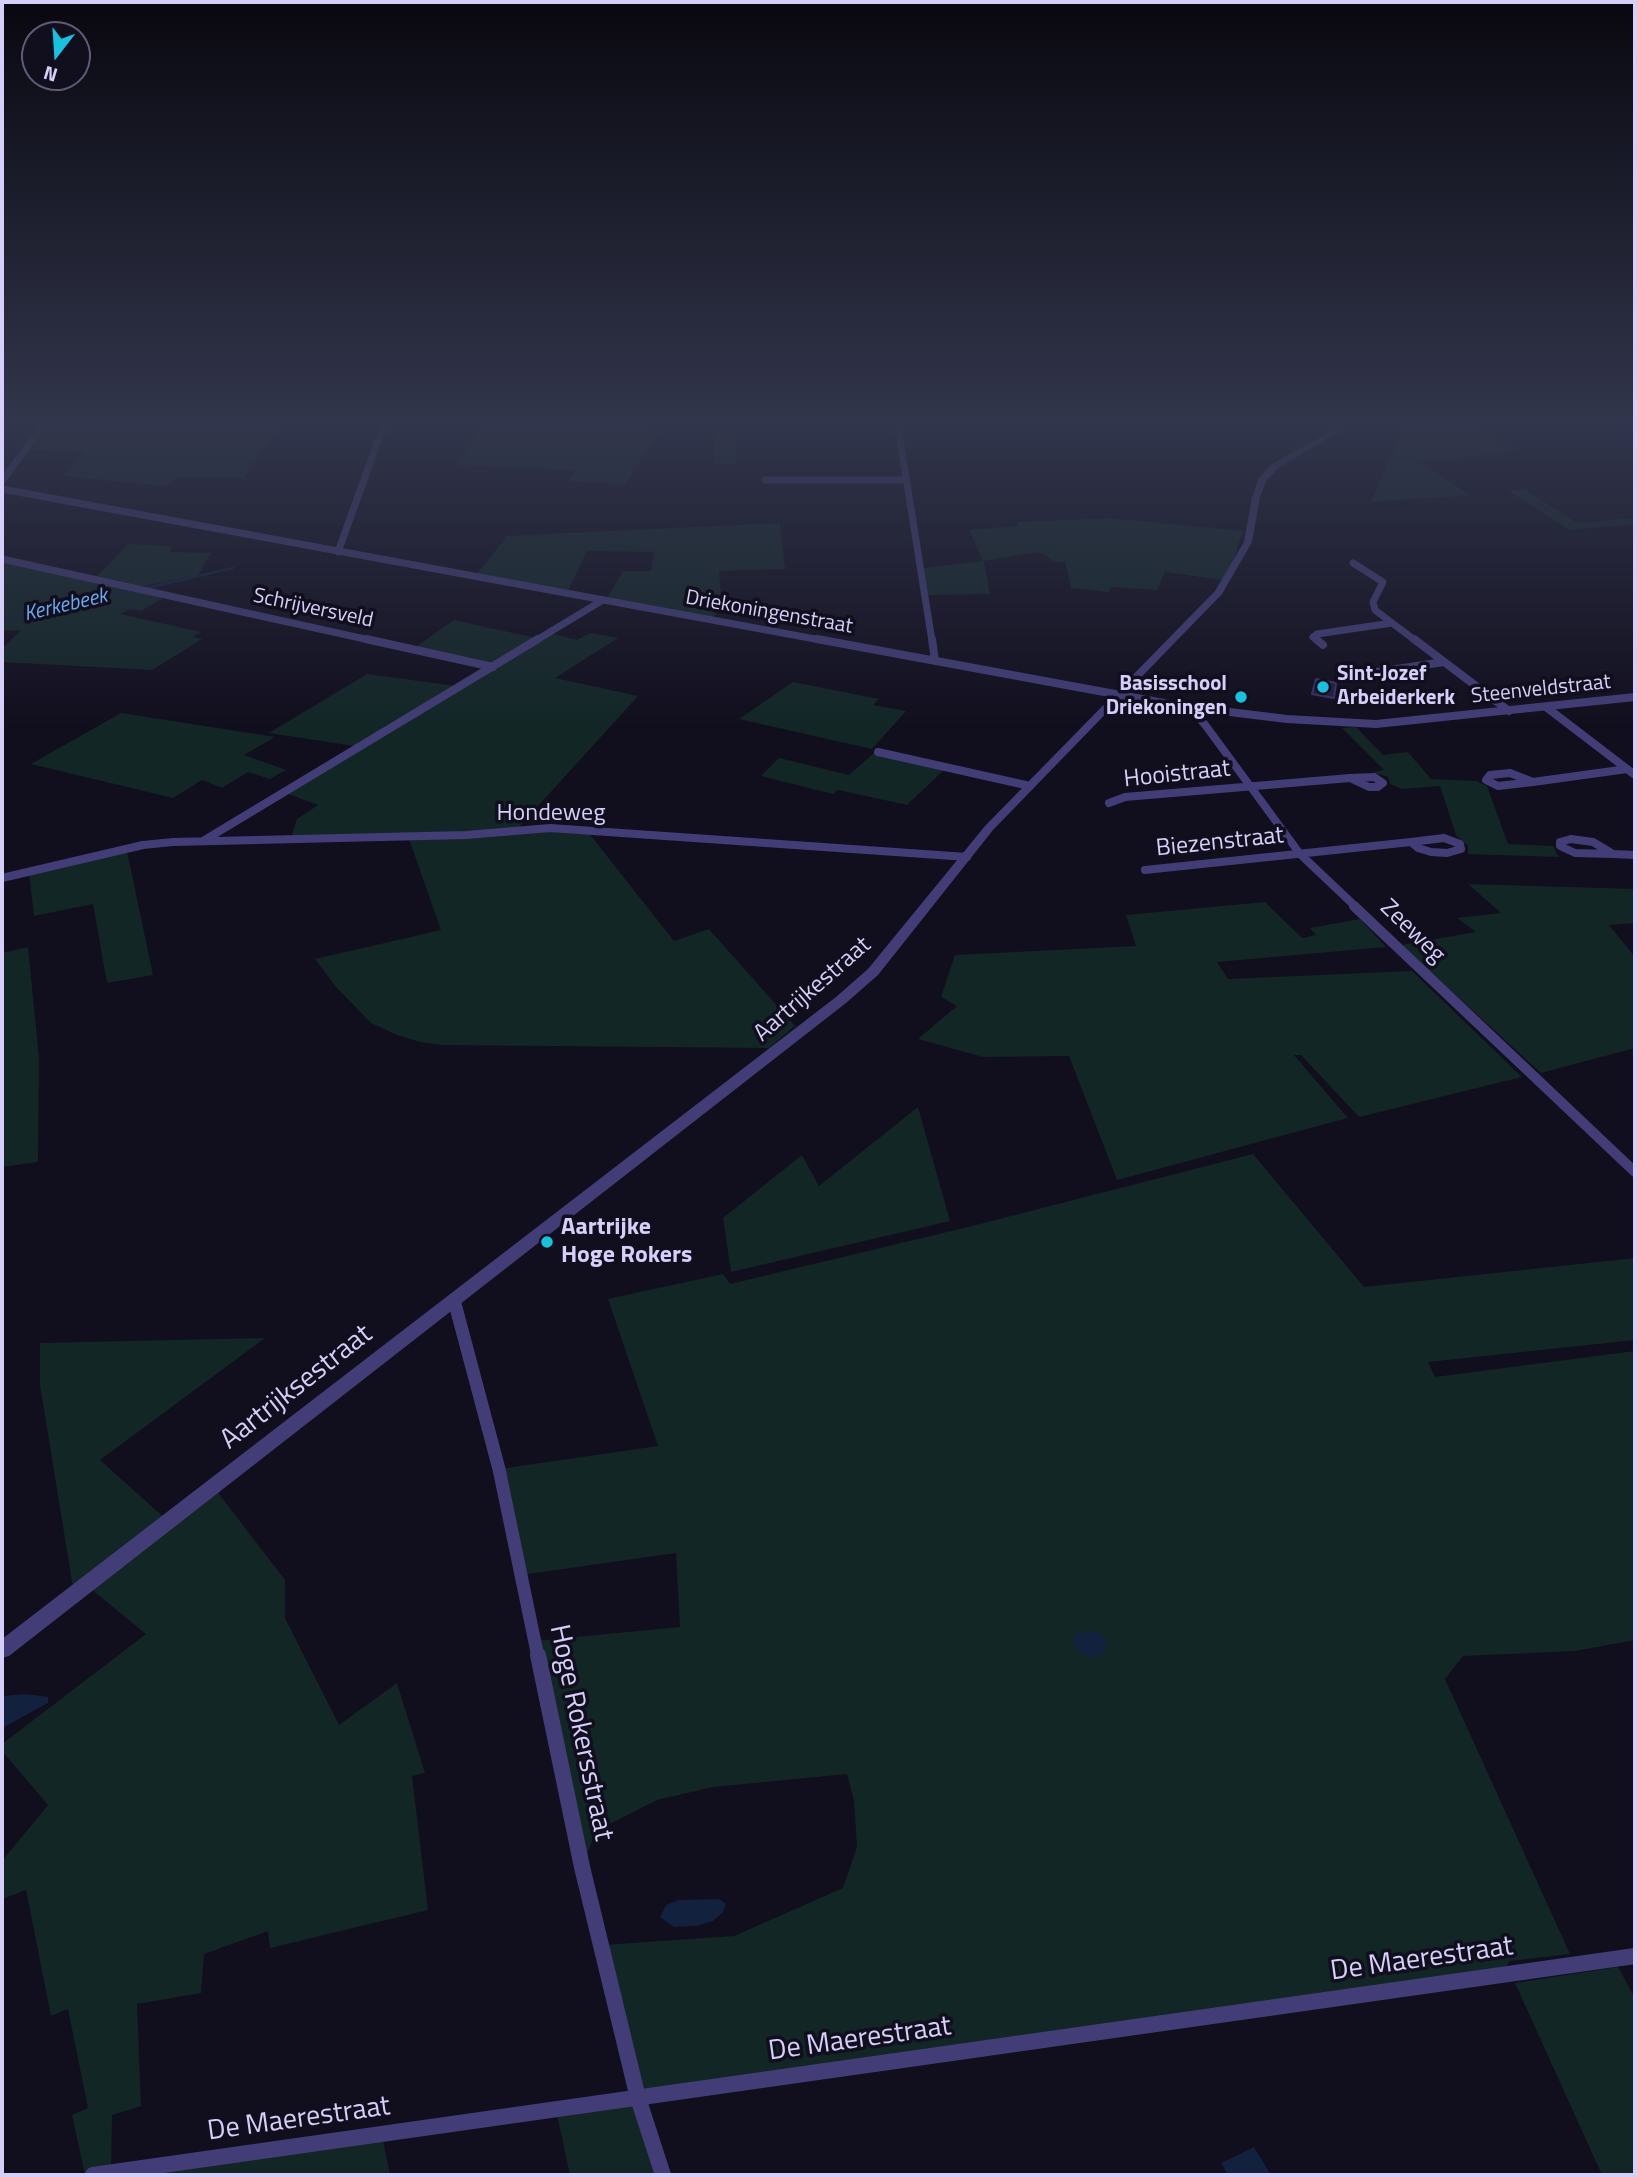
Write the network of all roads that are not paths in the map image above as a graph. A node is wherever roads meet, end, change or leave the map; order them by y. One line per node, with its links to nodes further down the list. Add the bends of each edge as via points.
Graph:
1 (213, 529): 5 (street, Driekoningenstraat)
2 (346, 529): 5 (street)
3 (913, 529): 11 (street)
4 (1250, 529): 15 (street, Aartrijkestraat, via 1248,542 1219,592)
5 (338, 552): 8 (street, Driekoningenstraat)
6 (2, 559): 13 (street, Schrijversveld)
7 (1353, 563): 9 (street, via 1383,582 1374,610)
8 (603, 600): 11 (street, Driekoningenstraat); 13 (street)
9 (1392, 623): 10 (street, via 1313,637); 12 (street)
10 (1323, 645)
11 (935, 661): 15 (street, Driekoningenstraat)
12 (1444, 662): 14 (street); 19 (street)
13 (493, 667): 28 (street)
14 (1376, 672)
15 (1116, 696): 17 (street, Steenveldstraat); 25 (street, Aartrijkestraat)
16 (1635, 697): 18 (street, Steenveldstraat)
17 (1180, 706): 19 (street, Steenveldstraat, via 1344,724 1389,724); 26 (street, Zeeweg, via 1196,715)
18 (1546, 707): 19 (street, Steenveldstraat); 21 (street)
19 (1508, 711)
20 (878, 752): 25 (street)
21 (1626, 768): 22 (street); 24 (street)
22 (1635, 775)
23 (1350, 778): 26 (street, Hooistraat)
24 (1534, 782)
25 (1030, 786): 33 (street, Aartrijkestraat)
26 (1250, 787): 27 (street, Hooistraat, via 1125,797); 30 (street, Zeeweg)
27 (1108, 803)
28 (203, 841): 33 (street, Hondeweg, via 466,835 550,828); 35 (street, Hondeweg, via 135,847)
29 (1411, 842): 29 (street, Biezenstraat, via 1431,852 1461,849 1460,844 1444,838); 30 (street, Biezenstraat)
30 (1300, 854): 34 (street, Biezenstraat); 37 (street, Zeeweg)
31 (1613, 854): 31 (street, via 1593,842 1560,842 1567,852); 32 (street)
32 (1635, 855)
33 (967, 857): 36 (street, Aartrijkestraat, via 873,972)
34 (1145, 870)
35 (2, 878)
36 (625, 1167): 38 (street, Aartrijksestraat)
37 (1635, 1172)
38 (454, 1300): 39 (street, Aartrijksestraat); 41 (street, Hoge Rokersstraat, via 499,1469 582,1867)
39 (2, 1650)
40 (1635, 1956): 41 (street, De Maerestraat)
41 (638, 2098): 42 (street, De Maerestraat); 43 (street, Hoge Rokersstraat)
42 (93, 2175)
43 (663, 2175)

